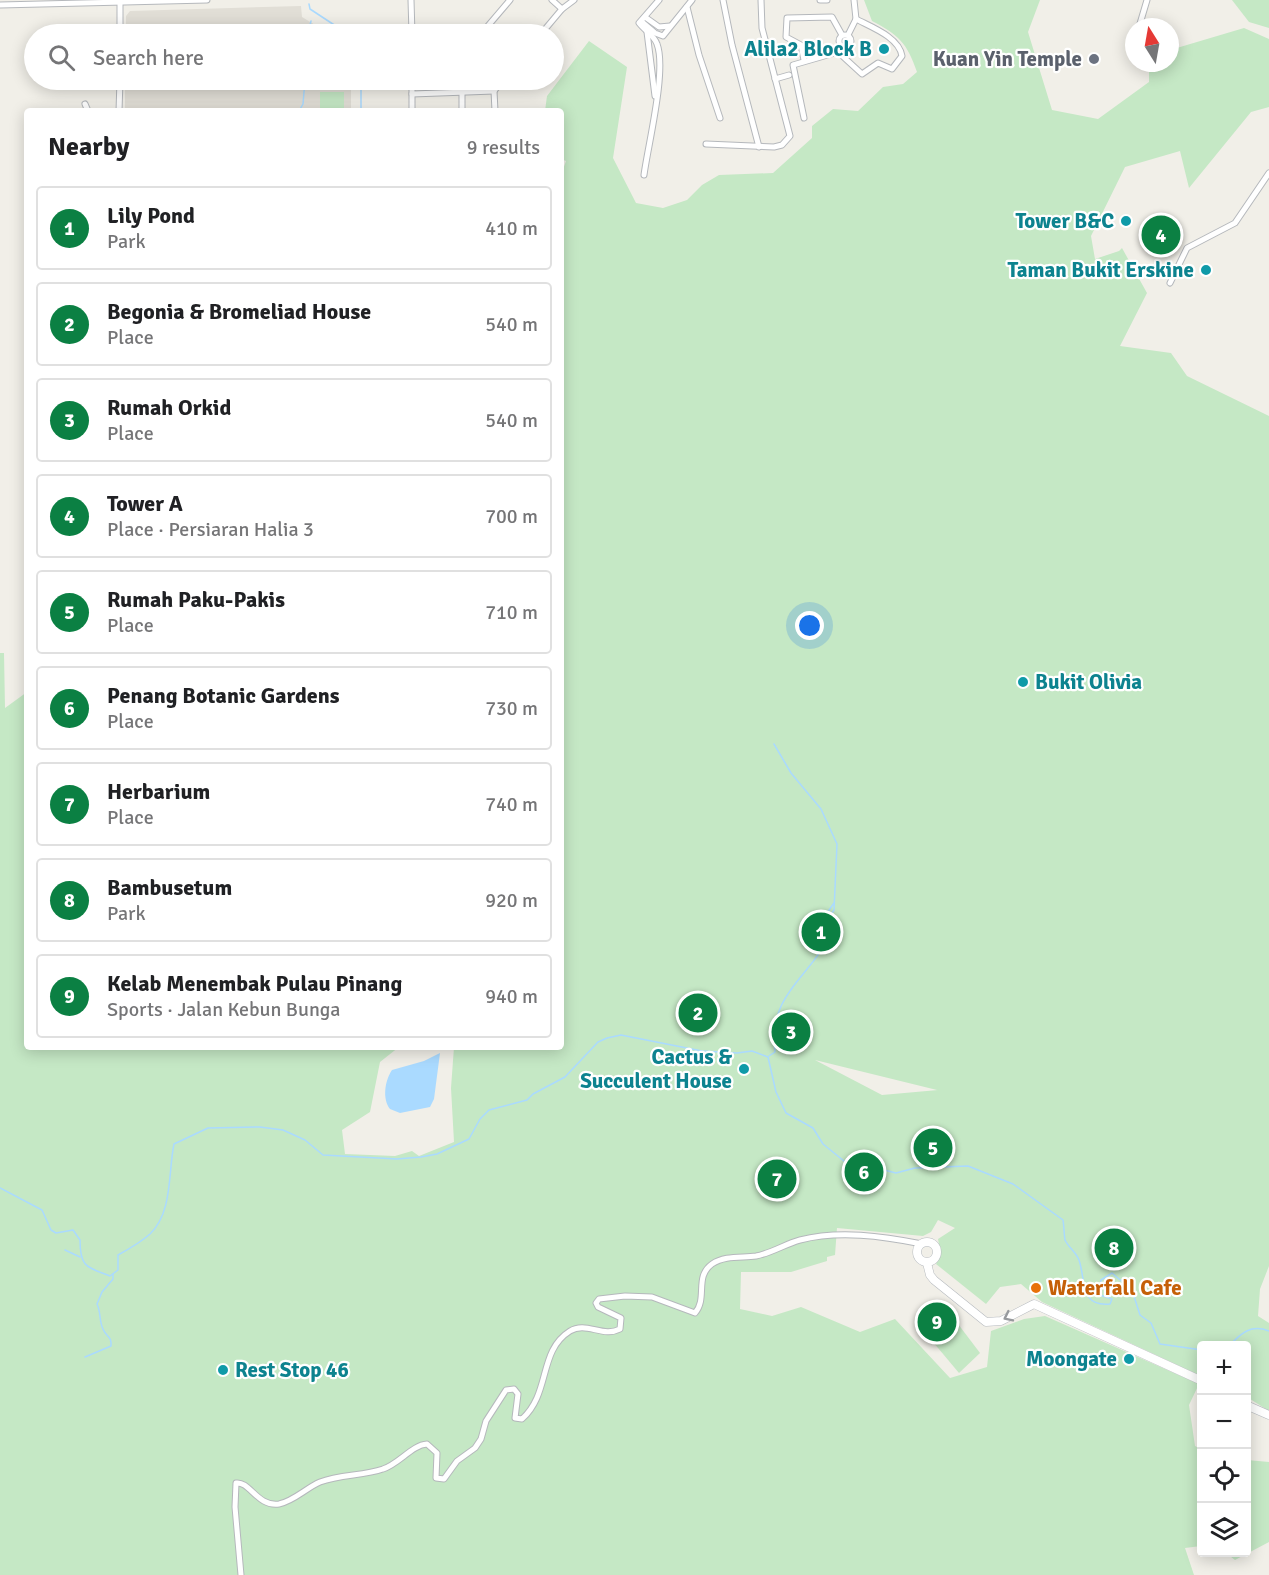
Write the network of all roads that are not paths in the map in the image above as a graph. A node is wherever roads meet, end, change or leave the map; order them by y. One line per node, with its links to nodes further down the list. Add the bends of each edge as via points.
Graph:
1 (200, 0): 2 (street); 13 (street)
2 (207, 0)
3 (411, 0): 21 (street)
4 (510, 0): 22 (street)
5 (552, 0): 16 (street)
6 (574, 0): 16 (street)
7 (659, 0): 18 (street)
8 (692, 0): 15 (street)
9 (723, 0): 43 (street)
10 (761, 0): 29 (street, via 762,28)
11 (854, 0): 19 (street)
12 (1147, 0): 17 (street)
13 (120, 2): 14 (street); 20 (street)
14 (0, 5)
15 (687, 6): 18 (street, via 670,26 659,27); 40 (street)
16 (562, 9): 23 (street)
17 (1142, 18)
18 (643, 19): 45 (street, via 640,25 647,32 655,99)
19 (856, 19): 24 (street); 26 (street, via 897,46 900,61 892,69 878,63 862,74)
20 (120, 24)
21 (412, 24)
22 (490, 24)
23 (549, 24)
24 (845, 35): 25 (street, via 840,40); 25 (street, via 851,43); 27 (street, via 832,17 787,18 786,37 801,45)
25 (842, 46): 26 (street)
26 (838, 52): 27 (street)
27 (804, 60): 41 (street, via 793,67)
28 (789, 75): 29 (street)
29 (776, 79): 43 (street, via 790,136 782,145)
30 (120, 90): 36 (street)
31 (494, 91): 32 (street); 39 (street)
32 (462, 92): 33 (street); 38 (street)
33 (412, 93): 37 (street)
34 (85, 104): 35 (street)
35 (87, 108)
36 (119, 108)
37 (412, 108)
38 (462, 108)
39 (495, 108)
40 (720, 118)
41 (804, 118)
42 (706, 144): 43 (street)
43 (759, 147)
44 (1269, 172): 46 (street, via 1235,223 1187,248)
45 (644, 174)
46 (1170, 283)
47 (922, 1244): 48 (street, via 918,1256); 48 (street, via 932,1243 937,1248 936,1258); 52 (street, via 830,1234 756,1256 725,1258 712,1263 702,1274 700,1307 695,1313 652,1297 599,1299 598,1307 621,1318 620,1329 609,1333 586,1328 570,1331 549,1356 543,1387 530,1412 522,1419 515,1418 518,1394 514,1389 506,1390 486,1421 475,1448 457,1461 444,1479 436,1478 437,1453 427,1444 418,1446 396,1464 320,1482 282,1503 267,1503 236,1483)
48 (927, 1263): 49 (street, one-way to 48, via 1034,1304 994,1323 980,1317 934,1280)
49 (1197, 1379)
50 (1251, 1407): 51 (street)
51 (1269, 1415)
52 (241, 1575)

